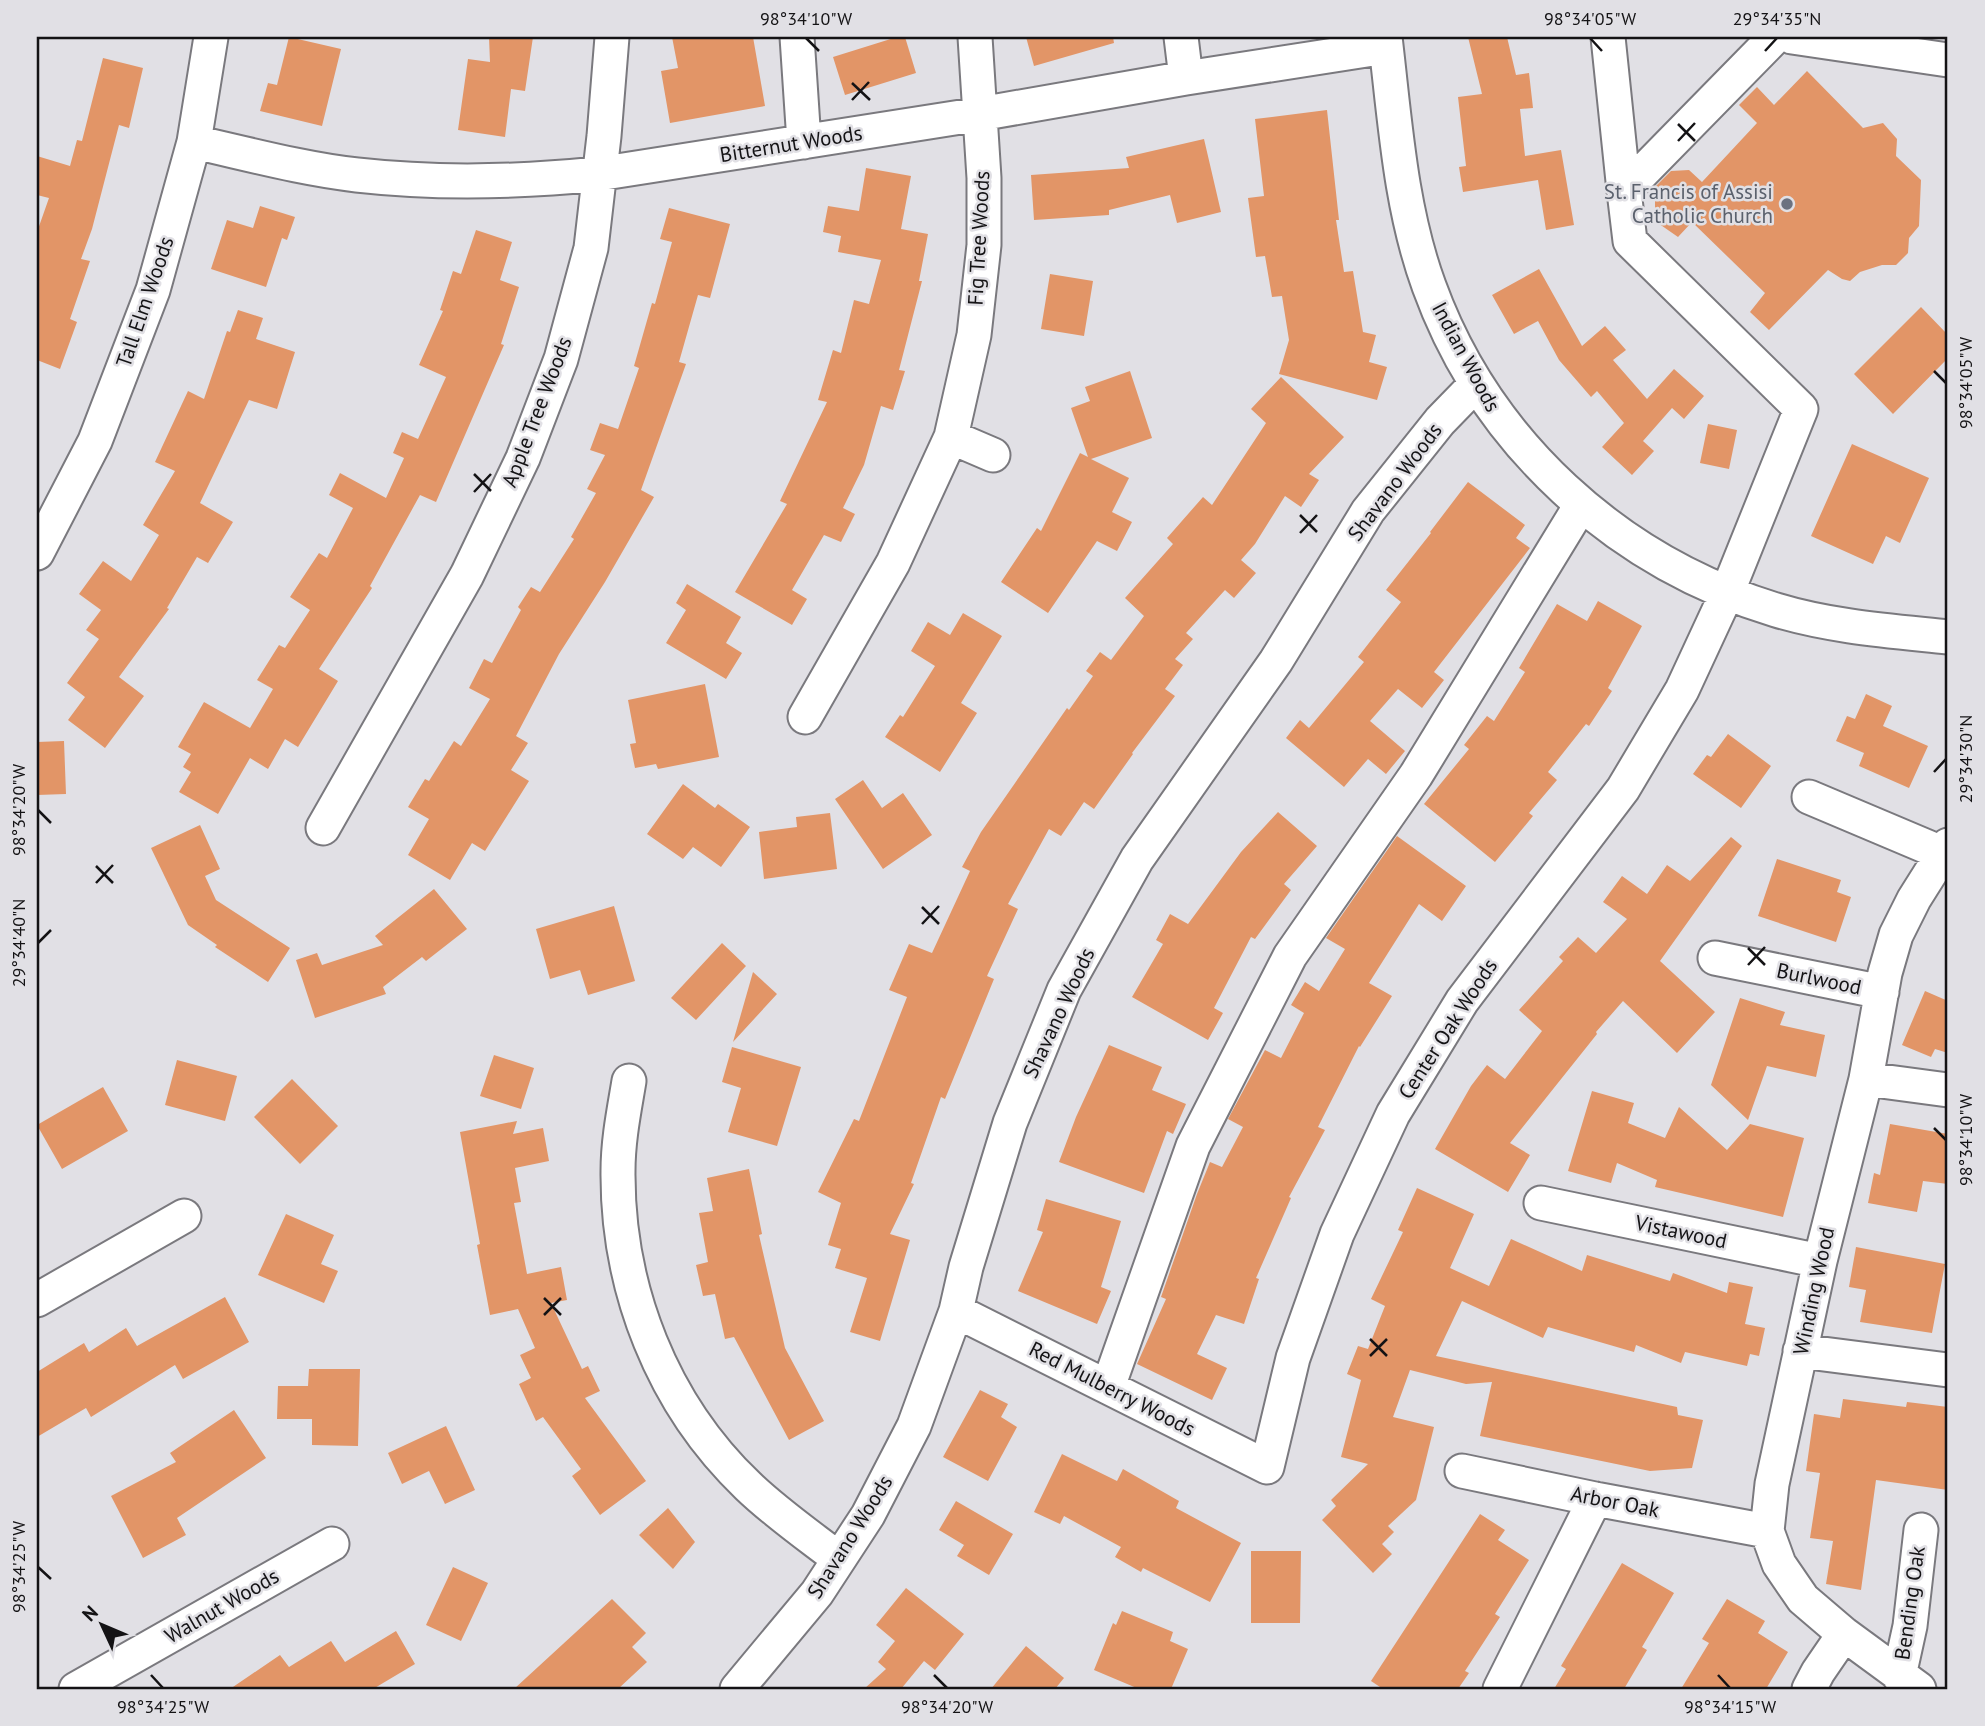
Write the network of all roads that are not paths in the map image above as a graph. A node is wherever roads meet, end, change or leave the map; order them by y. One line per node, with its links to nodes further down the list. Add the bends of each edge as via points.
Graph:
1 (211, 37): 13 (street, Tall Elm Woods)
2 (612, 37): 15 (street, Apple Tree Woods)
3 (797, 37): 14 (street)
4 (975, 37): 12 (street, Fig Tree Woods)
5 (1181, 37): 11 (street)
6 (1608, 37): 16 (street)
7 (1775, 37): 16 (street)
8 (1792, 37): 10 (street)
9 (1385, 42): 11 (street, Bitternut Woods); 17 (street, Indian Woods, via 1413,233 1450,337)
10 (1948, 60)
11 (1186, 78): 12 (street, Bitternut Woods)
12 (980, 114): 14 (street, Bitternut Woods); 18 (street, Fig Tree Woods, via 984,244 974,335)
13 (194, 142): 15 (street, Bitternut Woods, via 355,175 404,179); 21 (street, Tall Elm Woods, via 153,290 94,441)
14 (804, 142): 15 (street, Bitternut Woods)
15 (598, 174): 26 (street, Apple Tree Woods, via 591,248 561,359 523,458 467,575)
16 (1624, 191): 22 (street, Center Oak Woods, via 1630,241 1801,410)
17 (1476, 384): 20 (street, Indian Woods, via 1540,467); 37 (street, Shavano Woods, via 1368,510 1276,661 1137,859 1064,990 1010,1123)
18 (951, 437): 19 (street); 24 (street, Fig Tree Woods, via 893,564)
19 (993, 455)
20 (1581, 505): 22 (street, Indian Woods, via 1673,568); 40 (street, via 1416,775 1290,956 1194,1146)
21 (37, 553)
22 (1727, 593): 23 (street, Indian Woods, via 1831,624); 41 (street, Center Oak Woods, via 1682,690 1623,789 1462,1001 1393,1114 1337,1234 1293,1358)
23 (1948, 637)
24 (805, 718)
25 (1809, 797): 27 (street)
26 (323, 828)
27 (1946, 849): 29 (street, Winding Wood, via 1896,935)
28 (1715, 958): 29 (street, Burlwood)
29 (1882, 992): 30 (street, Winding Wood)
30 (1866, 1079): 32 (street); 35 (street, Winding Wood)
31 (629, 1081): 47 (street, via 621,1125 619,1213 634,1299 649,1341 685,1409 718,1454 748,1486)
32 (1948, 1090)
33 (1542, 1203): 35 (street, Vistawood)
34 (184, 1216): 36 (street)
35 (1820, 1261): 38 (street, Winding Wood)
36 (37, 1300)
37 (956, 1311): 40 (street, Red Mulberry Woods); 47 (street, Shavano Woods, via 914,1426 868,1515)
38 (1800, 1351): 39 (street); 44 (street, Winding Wood, via 1772,1484)
39 (1948, 1370)
40 (1108, 1387): 41 (street, Red Mulberry Woods)
41 (1267, 1467)
42 (1462, 1471): 43 (street, Arbor Oak)
43 (1595, 1499): 44 (street, Arbor Oak); 52 (street)
44 (1767, 1531): 48 (street, Winding Wood, via 1779,1564 1803,1599)
45 (1921, 1531): 49 (street, Bending Oak)
46 (332, 1544): 50 (street, Walnut Woods)
47 (839, 1559): 51 (street, Shavano Woods, via 797,1619)
48 (1844, 1634): 49 (street, Winding Wood); 53 (street)
49 (1909, 1682)
50 (76, 1689)
51 (737, 1689)
52 (1500, 1689)
53 (1809, 1689)

